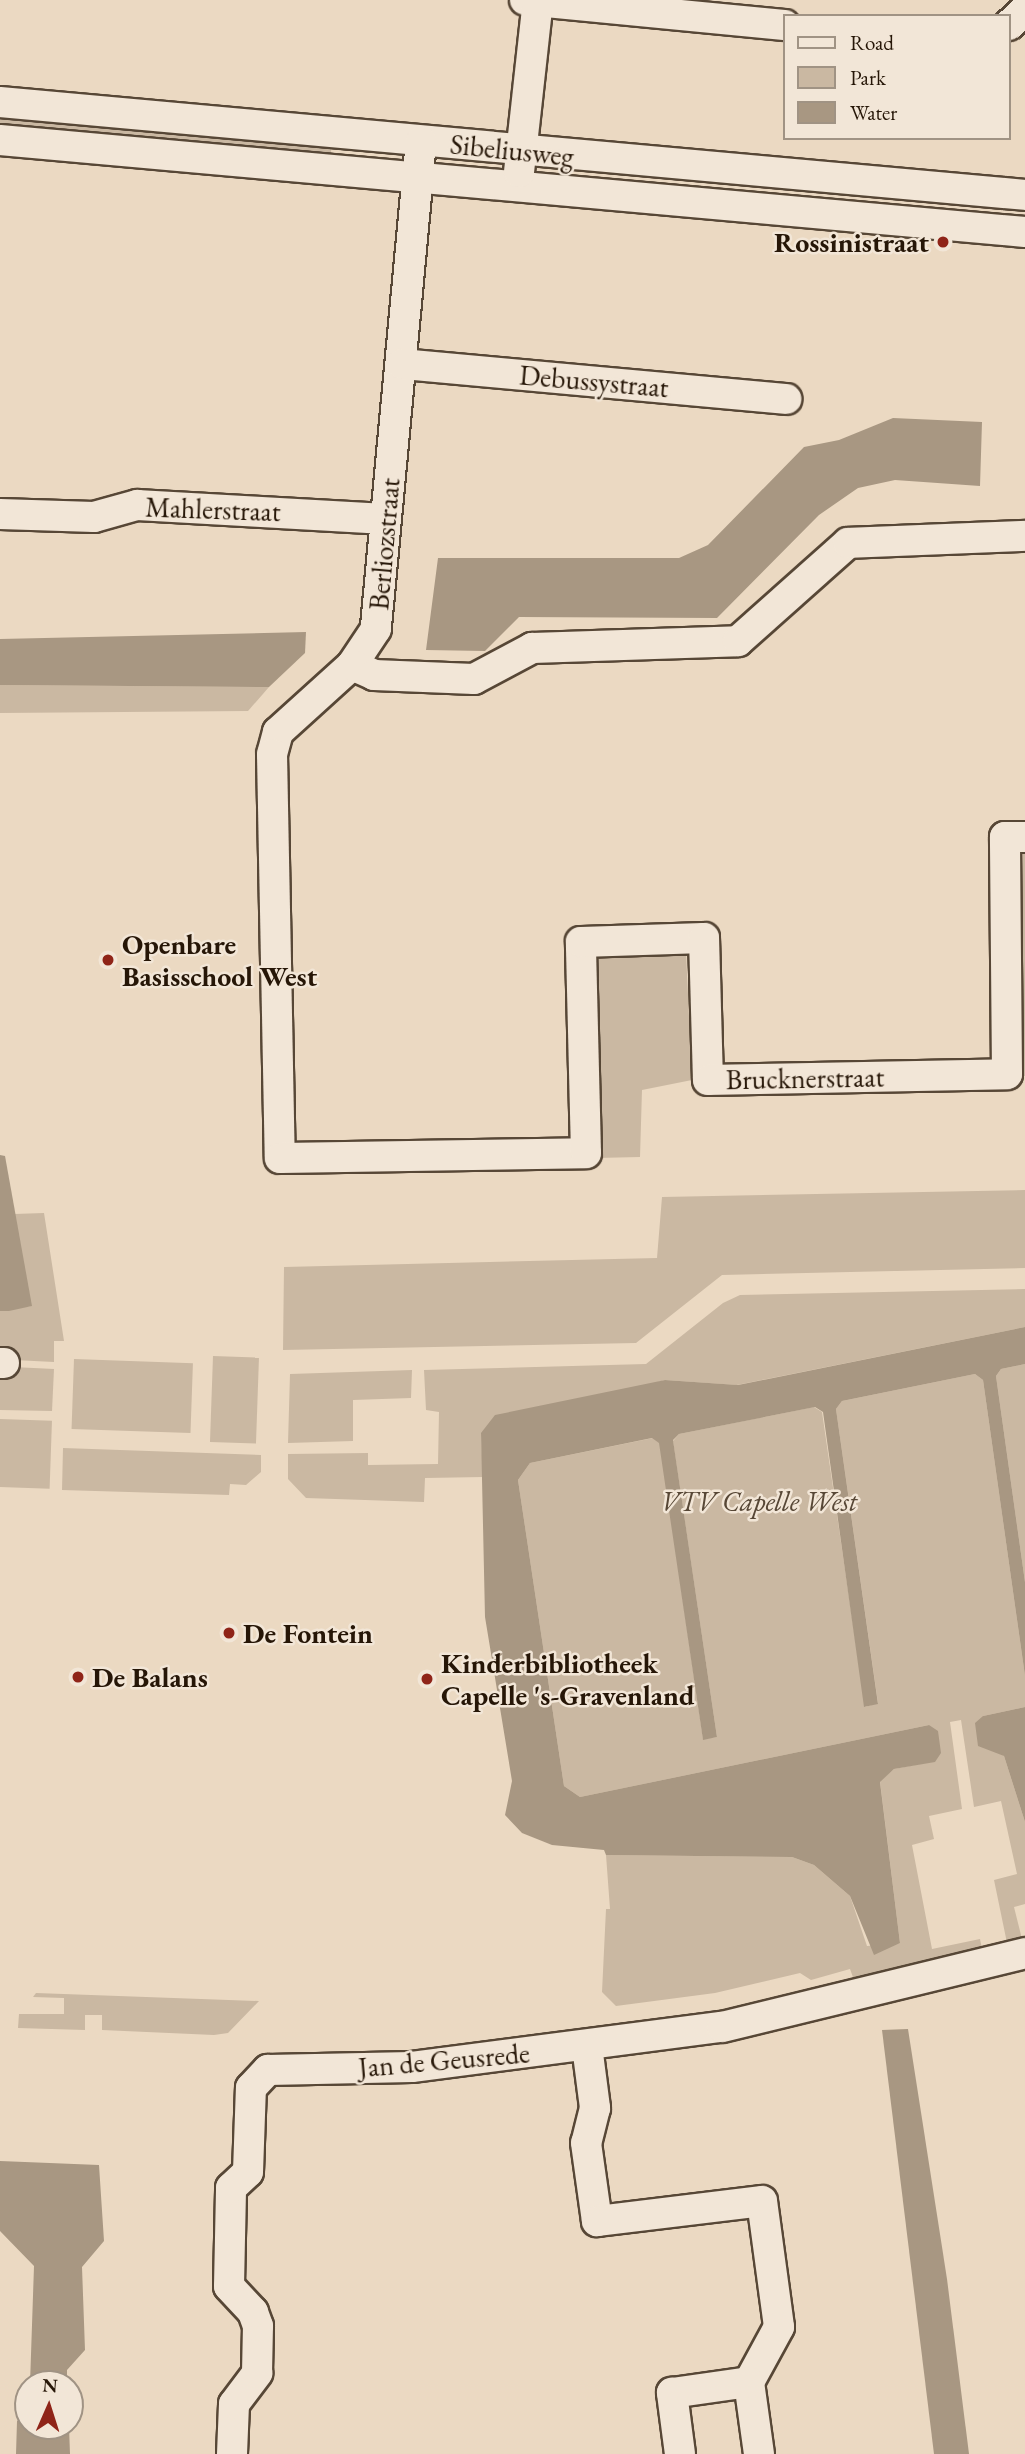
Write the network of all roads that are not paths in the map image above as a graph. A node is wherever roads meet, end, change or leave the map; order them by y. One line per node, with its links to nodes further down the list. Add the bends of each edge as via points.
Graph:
1 (532, 1): 4 (street); 8 (street)
2 (1025, 10): 3 (street)
3 (1011, 23)
4 (783, 25)
5 (0, 102): 7 (street, Sibeliusweg)
6 (0, 139): 9 (street, Sibeliusweg)
7 (421, 141): 8 (street, Sibeliusweg); 9 (street, Berliozstraat)
8 (521, 152): 10 (street); 11 (street, Sibeliusweg)
9 (418, 180): 10 (street, Sibeliusweg); 13 (street, Berliozstraat)
10 (518, 189): 12 (street, Sibeliusweg)
11 (1025, 195)
12 (1025, 232)
13 (402, 364): 14 (street, Debussystraat); 16 (street, Berliozstraat)
14 (786, 399)
15 (0, 514): 16 (street, Mahlerstraat, via 94,517 136,505)
16 (386, 519): 18 (street, Berliozstraat, via 376,629)
17 (1025, 536): 18 (street, via 848,543 738,641 532,648 474,679 374,675)
18 (352, 665): 20 (street, Berliozstraat, via 278,732 272,754)
19 (1025, 837): 20 (street, Brucknerstraat, via 1005,837 1007,1074 708,1080 704,939 581,942 586,1153)
20 (280, 1158)
21 (1025, 1953): 22 (street, Jan de Geusrede, via 722,2027)
22 (587, 2046): 23 (street, via 595,2108 586,2143 597,2221 762,2201 779,2327); 24 (street, Jan de Geusrede, via 412,2067 268,2070 251,2088 248,2172 231,2188 227,2276 229,2286 257,2319 257,2372 234,2404)
23 (748, 2382): 25 (street, via 672,2393); 26 (street)
24 (232, 2454)
25 (680, 2454)
26 (759, 2454)

